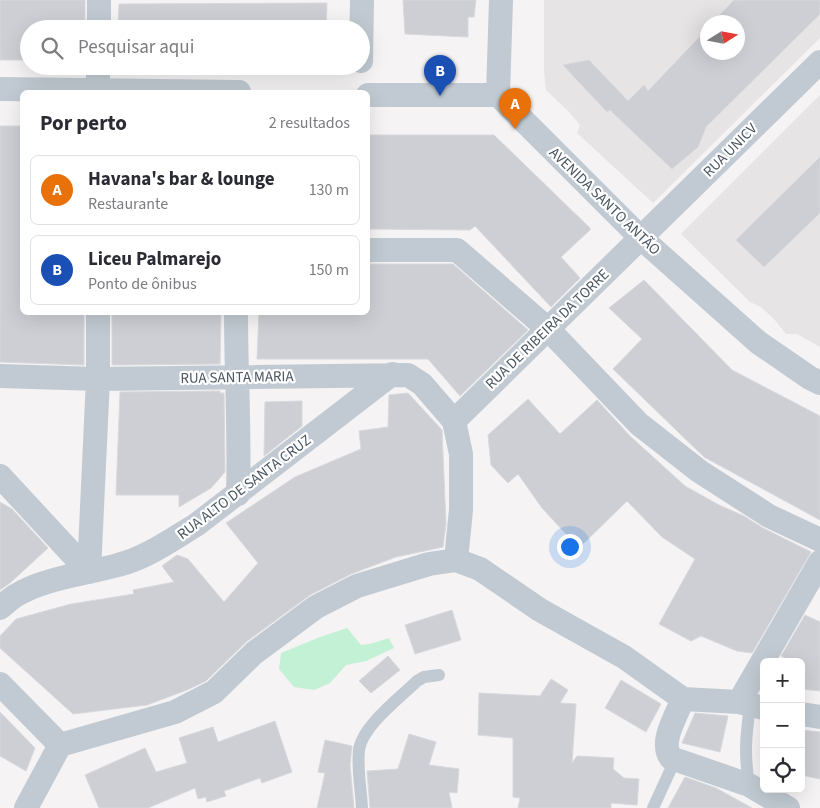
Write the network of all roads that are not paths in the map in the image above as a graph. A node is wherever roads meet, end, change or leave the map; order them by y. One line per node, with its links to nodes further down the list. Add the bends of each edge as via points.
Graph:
1 (99, 0): 4 (street)
2 (362, 0): 5 (street)
3 (501, 0): 14 (street)
4 (99, 20)
5 (362, 20)
6 (820, 62): 15 (street, RUA UNICV)
7 (98, 75): 11 (street)
8 (361, 75): 12 (street)
9 (0, 89): 10 (street)
10 (33, 90)
11 (98, 90)
12 (361, 90)
13 (370, 94): 14 (street)
14 (498, 95): 15 (street, AVENIDA SANTO ANTÃO)
15 (641, 238): 19 (street, RUA DE RIBEIRA DA TORRE); 24 (street, AVENIDA SANTO ANTÃO, via 760,343)
16 (370, 250): 19 (street, via 457,250)
17 (98, 315): 23 (street)
18 (236, 315): 22 (street)
19 (548, 329): 25 (street, RUA DE RIBEIRA DA TORRE); 28 (street, via 640,424 700,471 769,516)
20 (392, 374): 22 (street, RUA SANTA MARIA); 25 (street, RUA SANTA MARIA, via 408,375 422,384); 27 (street, RUA ALTO DE SANTA CRUZ)
21 (0, 376): 23 (street, RUA SANTA MARIA)
22 (236, 378): 23 (street, RUA SANTA MARIA); 27 (street)
23 (98, 379): 31 (street)
24 (820, 382)
25 (454, 421): 29 (street, via 462,454)
26 (0, 476): 31 (street)
27 (238, 494): 31 (street, RUA ALTO DE SANTA CRUZ, via 151,552 119,565)
28 (820, 540)
29 (456, 560): 35 (street, via 480,568 540,610 624,656); 39 (street, via 429,564 357,586 316,607 254,653 214,692 175,712)
30 (820, 562): 36 (street)
31 (89, 572): 32 (street, RUA ALTO DE SANTA CRUZ, via 31,588)
32 (0, 608)
33 (439, 675): 43 (lane, via 417,681 367,729 359,748 358,761)
34 (0, 684): 39 (street)
35 (683, 699): 36 (street); 40 (street, via 666,742 668,754)
36 (751, 705): 41 (lane, via 745,754)
37 (805, 715): 38 (street)
38 (820, 717)
39 (60, 744): 42 (street)
40 (676, 760): 41 (street); 44 (lane)
41 (750, 785): 45 (street)
42 (26, 808)
43 (362, 808)
44 (653, 808)
45 (788, 808)

